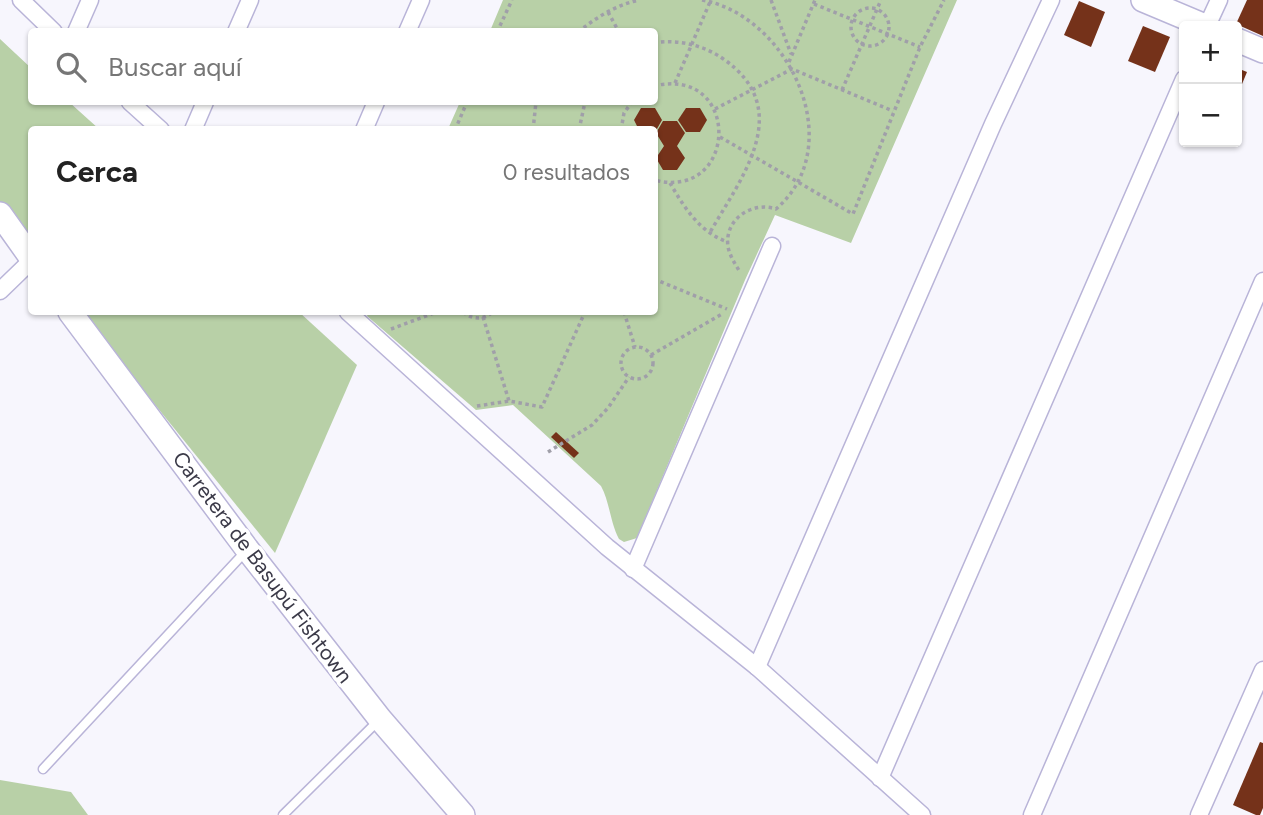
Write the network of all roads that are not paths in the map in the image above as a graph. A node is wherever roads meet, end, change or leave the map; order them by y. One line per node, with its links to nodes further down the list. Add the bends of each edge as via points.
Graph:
1 (20, 0): 10 (street)
2 (90, 0): 11 (street)
3 (250, 0): 12 (street)
4 (421, 0): 13 (street)
5 (1051, 0): 33 (street)
6 (1143, 0): 8 (street)
7 (1219, 0): 9 (street)
8 (1194, 21)
9 (1208, 21)
10 (50, 28)
11 (78, 28)
12 (238, 28)
13 (409, 28)
14 (1242, 42): 15 (street)
15 (1263, 51)
16 (1182, 84): 37 (street)
17 (133, 105): 20 (street)
18 (204, 105): 21 (street)
19 (375, 105): 22 (street)
20 (157, 126)
21 (194, 126)
22 (366, 126)
23 (0, 214): 25 (street)
24 (772, 246): 32 (street)
25 (28, 253)
26 (28, 263): 28 (street)
27 (1263, 281): 41 (street)
28 (0, 291)
29 (72, 315): 31 (street, Carretera de Basupú Fishtown)
30 (351, 315): 32 (street)
31 (247, 549): 35 (street, Carretera de Basupú Fishtown); 36 (lane)
32 (633, 569): 33 (street)
33 (757, 667): 37 (street)
34 (1263, 670): 42 (street)
35 (380, 719): 38 (lane); 39 (street, Carretera de Basupú Fishtown)
36 (43, 769)
37 (880, 778): 40 (street)
38 (283, 815)
39 (463, 815)
40 (922, 815)
41 (1032, 815)
42 (1199, 815)

